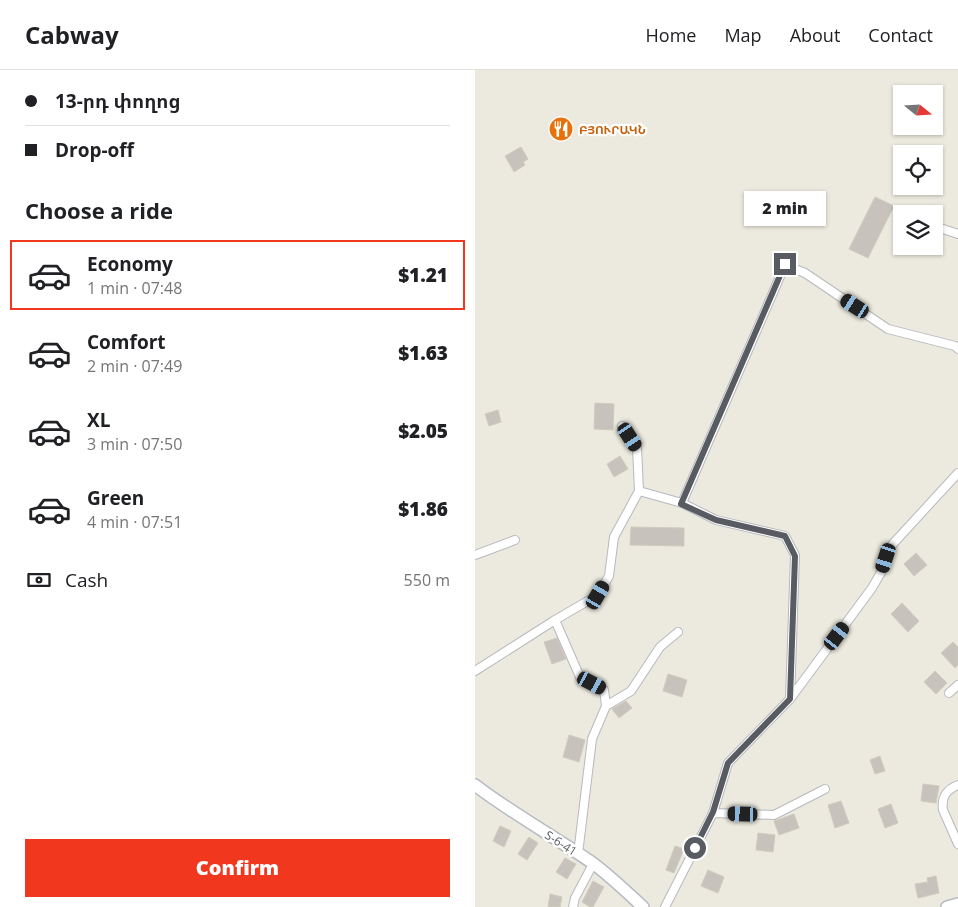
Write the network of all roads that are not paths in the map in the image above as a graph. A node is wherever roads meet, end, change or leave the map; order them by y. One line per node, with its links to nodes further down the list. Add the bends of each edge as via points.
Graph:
1 (943, 229): 2 (street)
2 (958, 234)
3 (958, 348): 7 (street, via 888,328 805,273 785,264)
4 (622, 426): 6 (street, via 637,448)
5 (958, 473): 15 (street, via 890,547 872,588)
6 (639, 491): 7 (street); 10 (street, via 614,537 609,576 598,595)
7 (681, 504): 15 (street, via 716,520 785,536 795,556)
8 (515, 540): 9 (street)
9 (475, 555)
10 (555, 620): 12 (street); 16 (street, via 580,677 604,690)
11 (678, 632): 16 (street, via 660,647 631,691)
12 (475, 671)
13 (958, 685): 14 (street)
14 (949, 693)
15 (790, 699): 20 (street, via 728,763)
16 (606, 706): 22 (street, via 592,739)
17 (475, 785): 22 (main road, Տ-6-41 / Տ-6-41)
18 (958, 786): 21 (street, via 945,794 942,804)
19 (825, 789): 20 (street, via 774,815)
20 (713, 812): 27 (street)
21 (958, 844)
22 (577, 854): 23 (main road, Տ-6-41 / Տ-6-41)
23 (593, 864): 25 (street); 26 (main road, Տ-6-41 / Տ-6-41)
24 (958, 904): 28 (main road)
25 (573, 907)
26 (643, 907)
27 (665, 907)
28 (947, 907)

